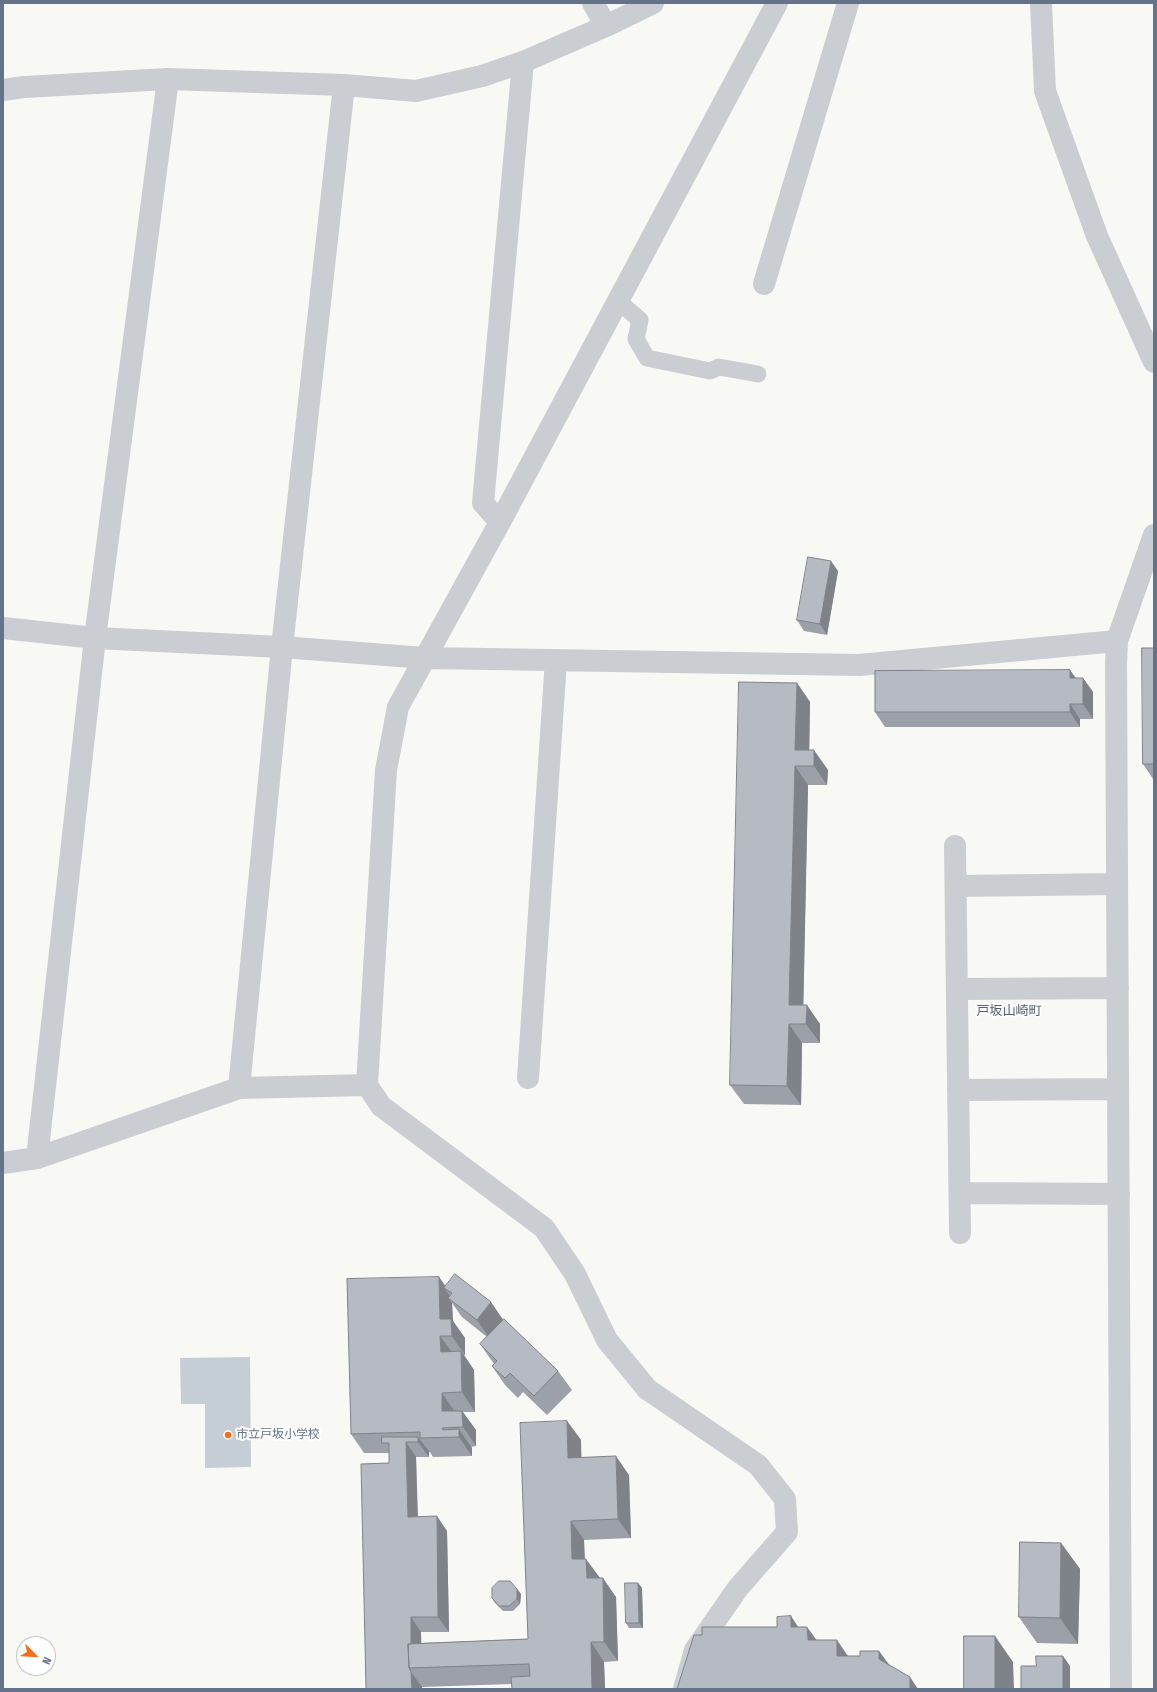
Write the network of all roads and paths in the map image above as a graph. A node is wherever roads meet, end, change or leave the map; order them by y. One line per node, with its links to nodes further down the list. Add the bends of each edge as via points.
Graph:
1 (593, 3): 6 (street)
2 (653, 3): 6 (street)
3 (777, 3): 12 (street)
4 (848, 3): 11 (street)
5 (1041, 3): 13 (street, via 1046,91 1097,236)
6 (606, 26): 7 (street)
7 (523, 62): 9 (street, via 482,76 416,91); 15 (street, via 483,503)
8 (168, 79): 9 (street); 10 (street); 18 (street)
9 (344, 85): 20 (street)
10 (3, 90)
11 (764, 284)
12 (618, 302): 14 (lane, via 640,320 636,339 647,358 710,371 719,367); 15 (street)
13 (1154, 362)
14 (758, 374)
15 (500, 522): 21 (street)
16 (1154, 534): 19 (street)
17 (3, 628): 18 (street)
18 (95, 638): 20 (street); 33 (street)
19 (1118, 641): 22 (street, via 859,664); 24 (street)
20 (282, 647): 21 (street); 30 (street)
21 (425, 658): 22 (street); 29 (street, via 398,707 386,770)
22 (556, 660): 28 (street)
23 (955, 846): 25 (street)
24 (1117, 884): 25 (street); 26 (street)
25 (956, 886): 27 (street)
26 (1118, 988): 27 (street); 32 (street)
27 (957, 989): 31 (street)
28 (528, 1078)
29 (367, 1085): 30 (street); 38 (street, via 381,1106 544,1228 575,1274 607,1340 647,1389 758,1465 785,1499 787,1532 738,1588 695,1650)
30 (239, 1088): 33 (street)
31 (958, 1090): 32 (street); 35 (street)
32 (1118, 1090): 36 (street)
33 (37, 1158): 34 (street)
34 (3, 1163)
35 (960, 1193): 36 (street); 37 (street)
36 (1119, 1194): 39 (street)
37 (960, 1233)
38 (684, 1689)
39 (1121, 1689)

